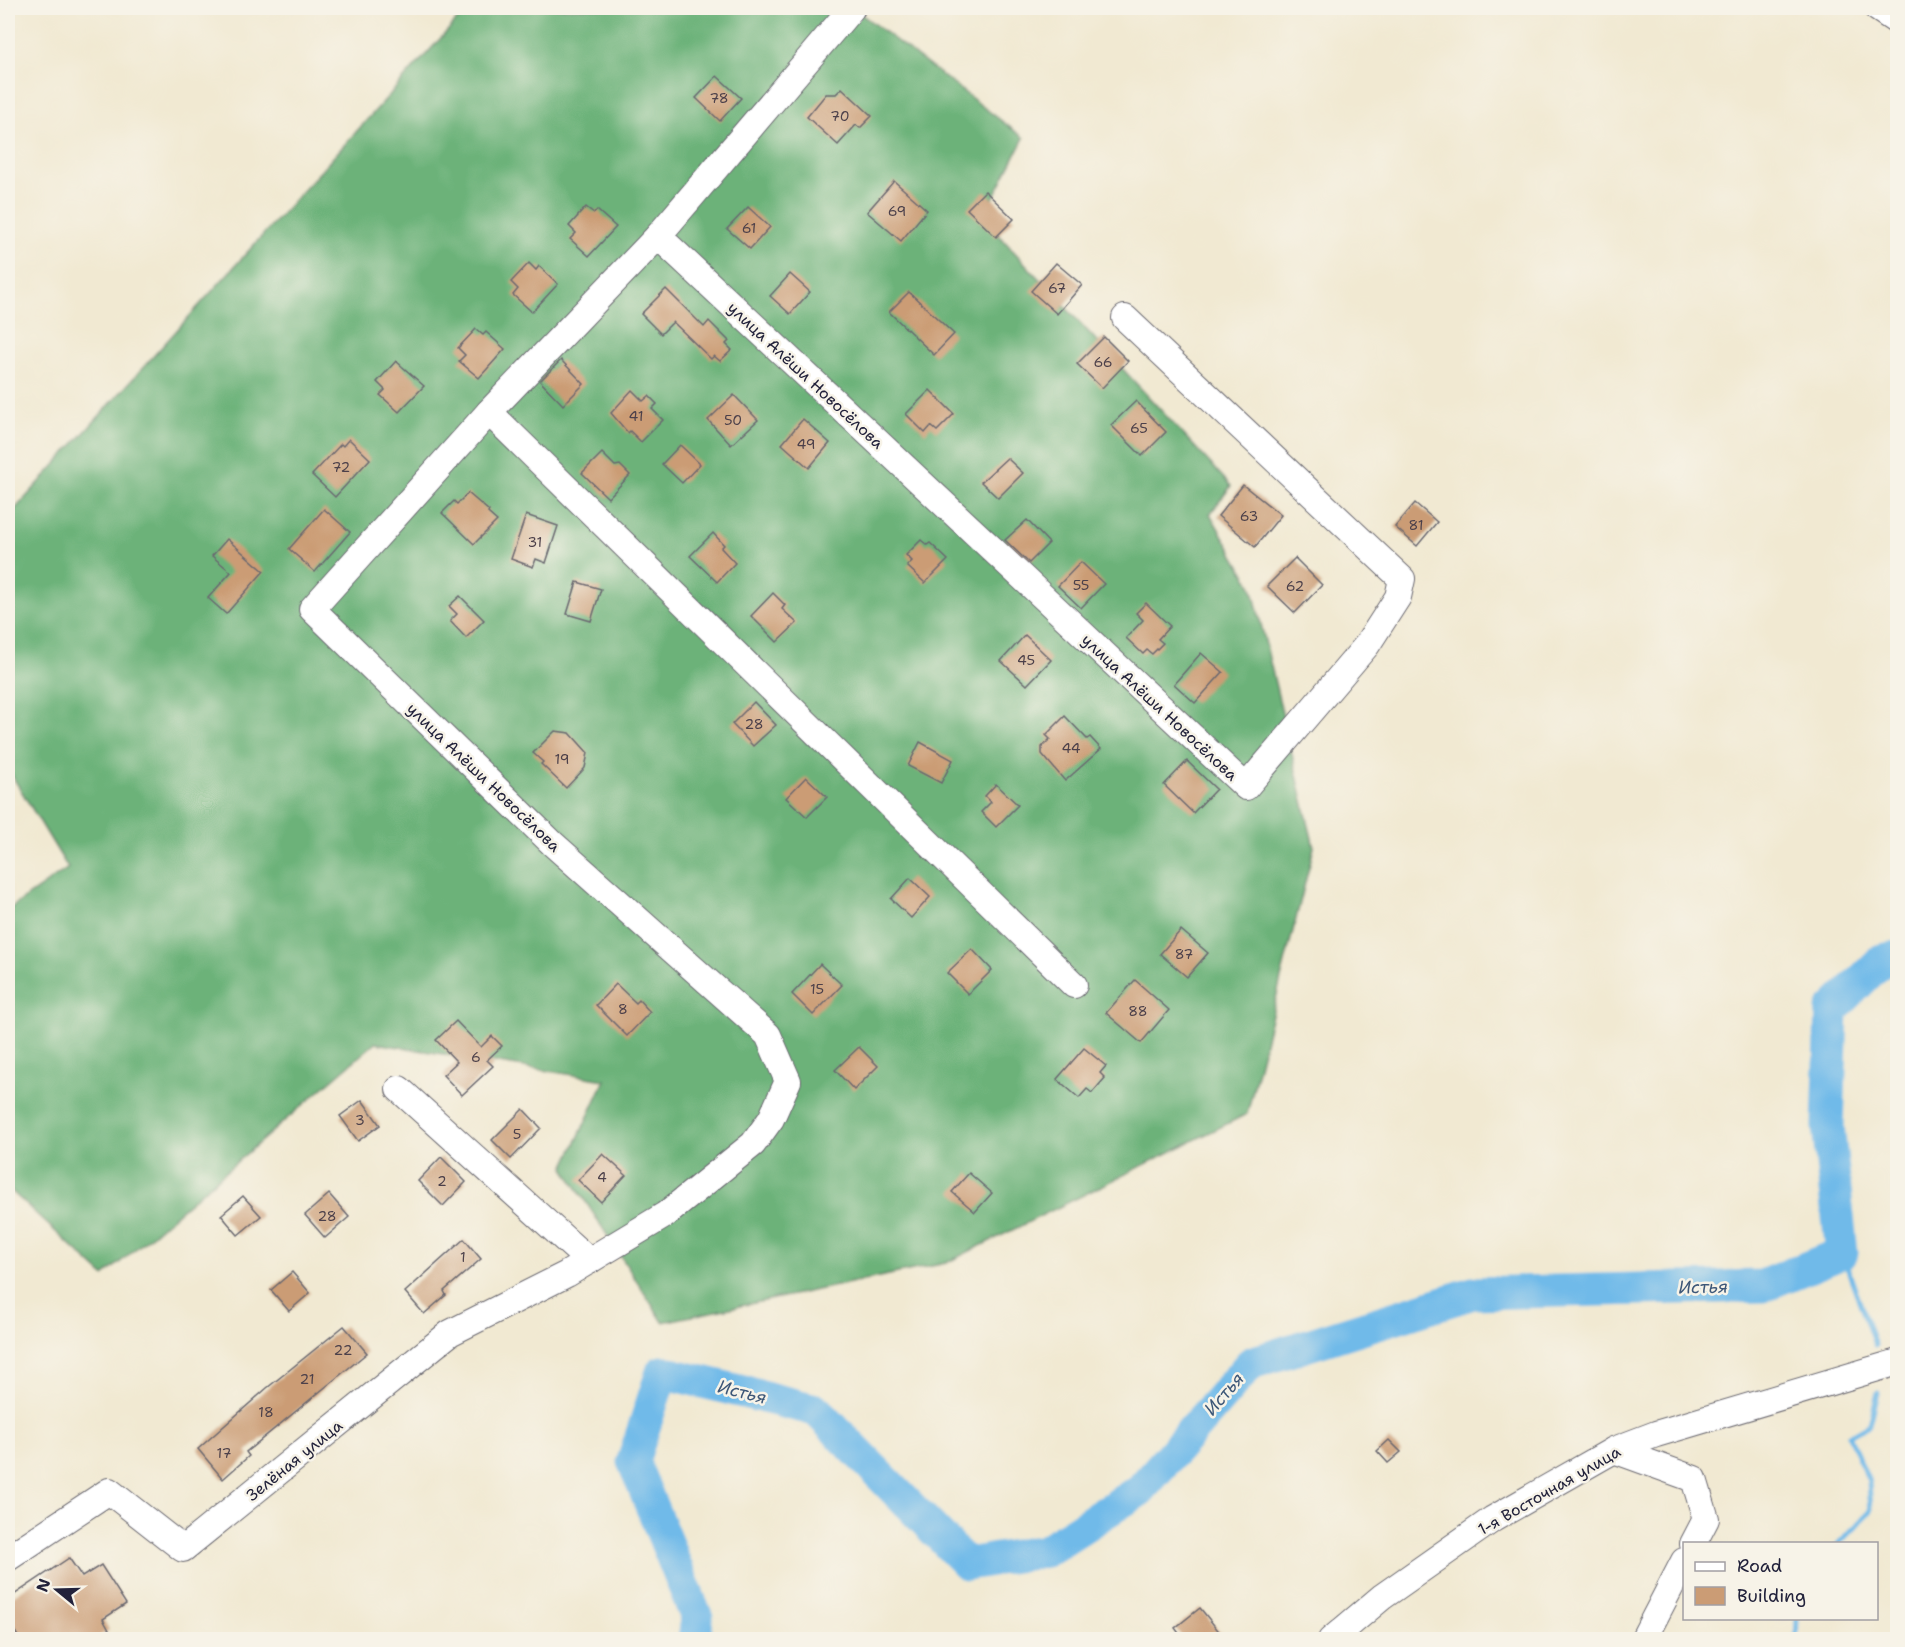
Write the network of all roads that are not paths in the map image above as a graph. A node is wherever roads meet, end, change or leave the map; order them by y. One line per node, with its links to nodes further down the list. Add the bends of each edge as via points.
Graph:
1 (852, 8): 4 (street, улица Алёши Новосёлова)
2 (1877, 8): 3 (street)
3 (1898, 22)
4 (658, 236): 5 (street, улица Алёши Новосёлова, via 1246,788 1367,645 1398,597 1402,579); 6 (street, улица Алёши Новосёлова)
5 (1125, 318)
6 (489, 412): 7 (street); 9 (street, улица Алёши Новосёлова, via 312,609 553,844 768,1035 788,1081 771,1119 753,1144 665,1215)
7 (1074, 985)
8 (399, 1089): 9 (street)
9 (589, 1261): 13 (street, Зелёная улица, via 450,1333 183,1550 109,1491)
10 (1898, 1362): 11 (street, 1-я Восточная улица)
11 (1614, 1450): 12 (street, via 1694,1479 1706,1519); 15 (street, 1-я Восточная улица, via 1493,1519 1382,1597)
12 (1694, 1542)
13 (8, 1558)
14 (1683, 1563): 16 (street)
15 (1331, 1640)
16 (1643, 1640)

